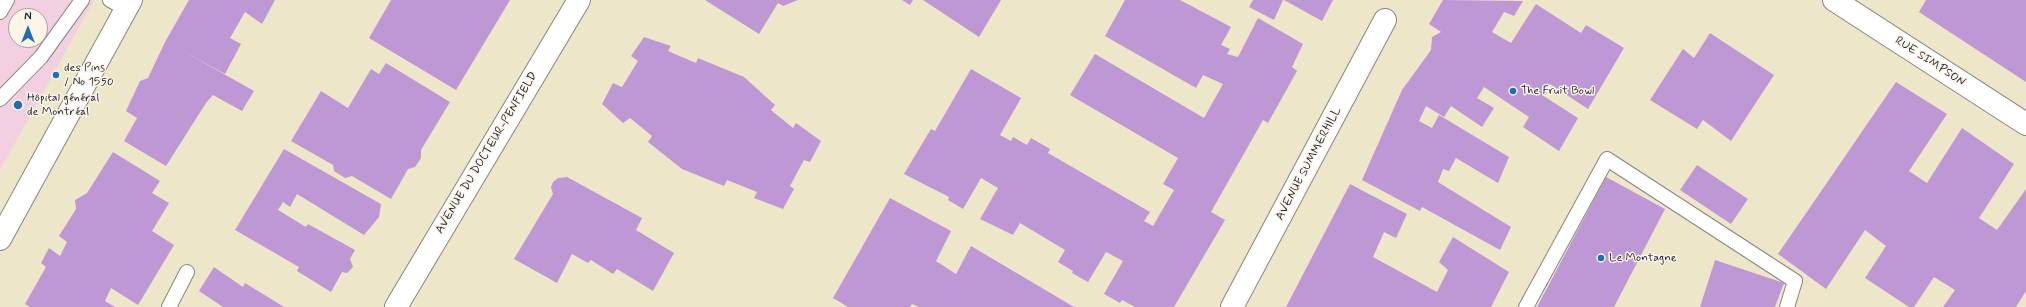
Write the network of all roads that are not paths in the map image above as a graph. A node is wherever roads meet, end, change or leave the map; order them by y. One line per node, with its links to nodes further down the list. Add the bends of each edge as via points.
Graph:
1 (7, 0): 6 (lane)
2 (82, 0): 8 (lane, via 41,57)
3 (579, 0): 13 (main road, AVENUE DU DOCTEUR-PENFIELD)
4 (1834, 0): 9 (main road, RUE SIMPSON)
5 (122, 3): 10 (main road)
6 (0, 12)
7 (1385, 20): 14 (main road, AVENUE SUMMERHILL)
8 (0, 99)
9 (2026, 124)
10 (0, 239)
11 (187, 272): 12 (lane)
12 (169, 307)
13 (396, 307)
14 (1232, 307)
15 (1526, 307): 16 (lane, via 1607,159 1795,281)
16 (1786, 307)

